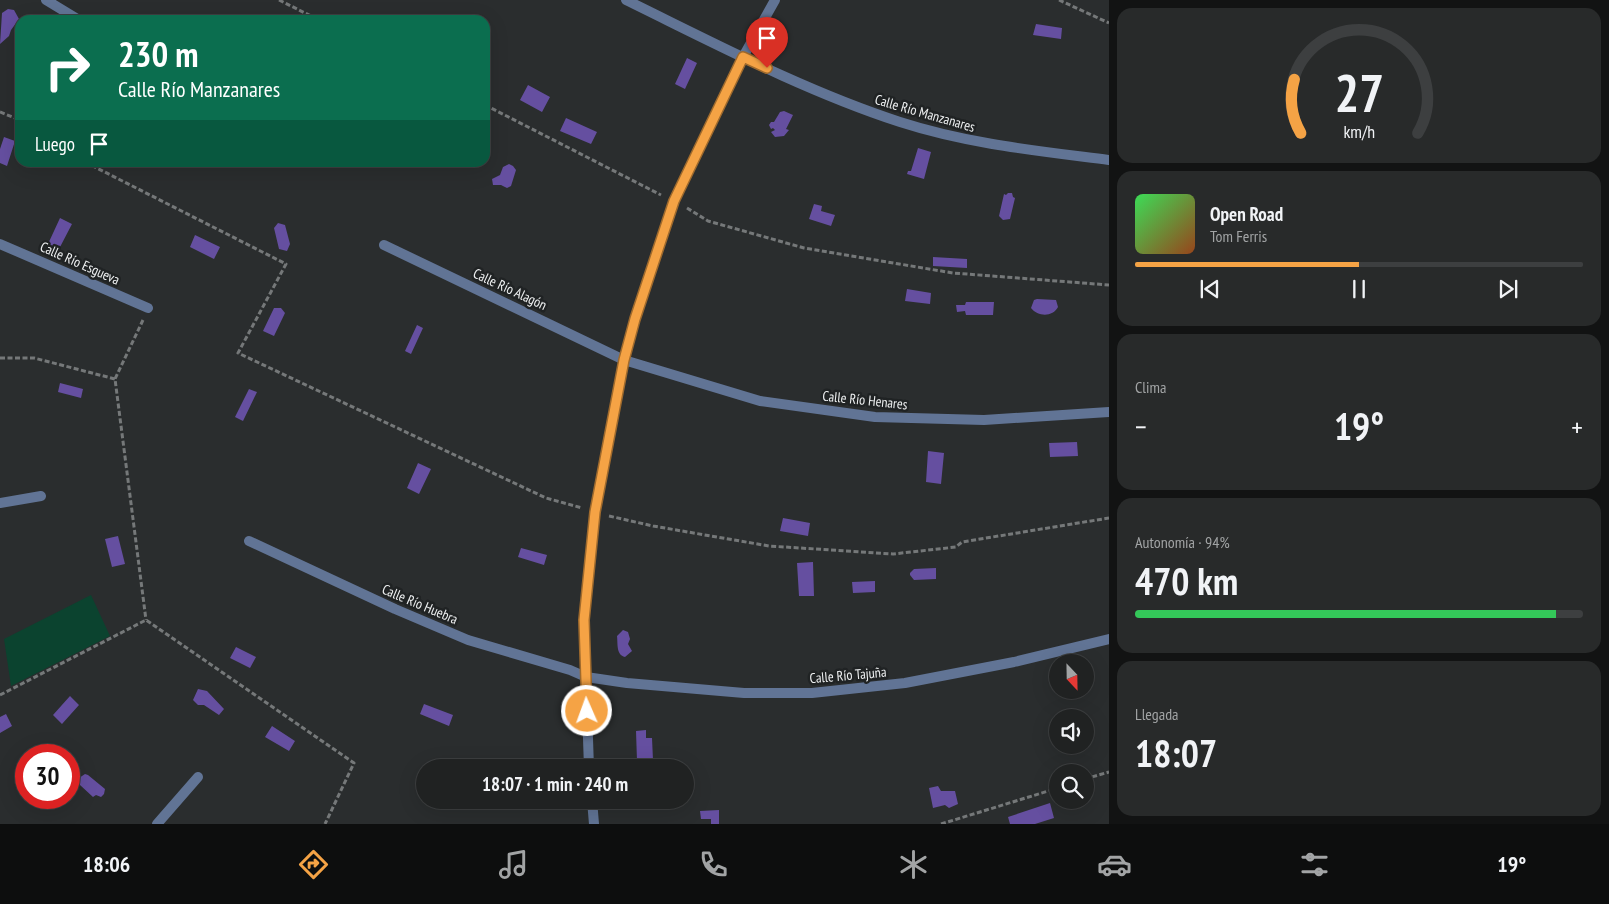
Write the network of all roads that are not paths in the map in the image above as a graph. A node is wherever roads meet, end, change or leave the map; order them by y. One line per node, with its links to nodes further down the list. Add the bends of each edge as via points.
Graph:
1 (46, 0): 4 (street)
2 (626, 0): 5 (street, Calle Río Manzanares)
3 (775, 0): 5 (street)
4 (71, 15)
5 (743, 57): 6 (street, Calle Río Manzanares, via 834,99 902,123 978,143); 10 (street, via 674,201)
6 (1109, 160)
7 (0, 244): 9 (street, Calle Río Esgueva)
8 (384, 245): 10 (street, Calle Río Alagón)
9 (148, 308)
10 (624, 360): 11 (street, Calle Río Henares, via 760,401 875,417 984,420); 16 (street, via 595,512 584,620)
11 (1109, 412)
12 (41, 496): 13 (street)
13 (0, 503)
14 (249, 541): 16 (street, Calle Río Huebra, via 468,640)
15 (1109, 639): 16 (street, Calle Río Tajuña, via 905,683 812,693 744,693 627,683)
16 (586, 676): 17 (street)
17 (589, 759)
18 (198, 777): 20 (street)
19 (593, 809): 21 (street)
20 (157, 824)
21 (594, 824)

